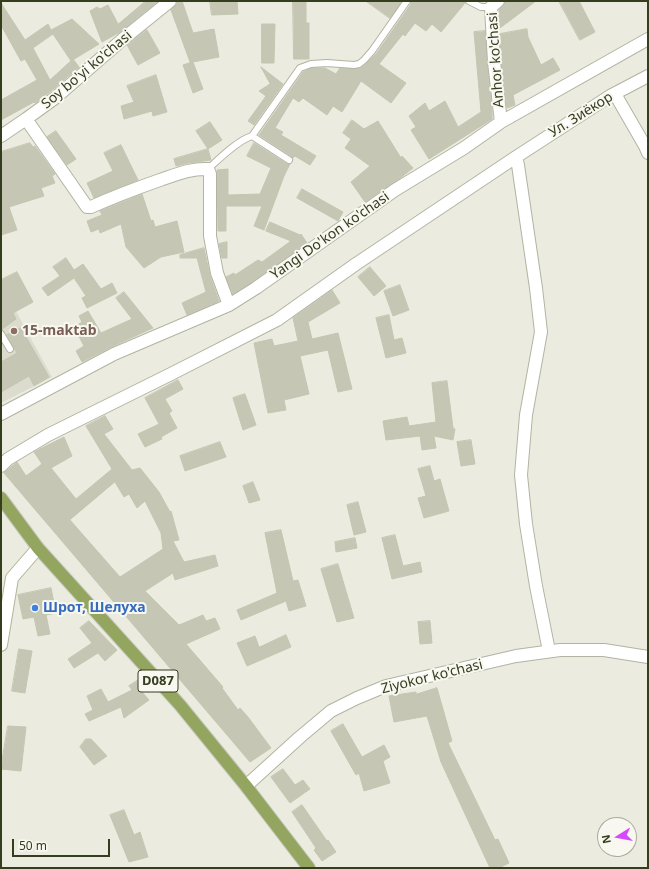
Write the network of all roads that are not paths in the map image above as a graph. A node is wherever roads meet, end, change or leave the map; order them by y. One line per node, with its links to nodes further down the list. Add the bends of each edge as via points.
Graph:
1 (170, 1): 8 (street, Soy bo'yi ko'chasi)
2 (407, 1): 11 (lane, via 372,51 359,64 311,64 300,68)
3 (469, 1): 4 (lane, via 481,8)
4 (494, 4): 9 (street, Anhor ko'chasi, via 494,62)
5 (648, 39): 9 (street, Yangi Do'kon ko'chasi)
6 (648, 76): 7 (street, Ул. Зиёкор)
7 (614, 94): 12 (street); 13 (street, Ул. Зиёкор)
8 (26, 120): 10 (street, Soy bo'yi ko'chasi); 15 (street, via 87,207 177,174 201,168)
9 (502, 122): 16 (street, Yangi Do'kon ko'chasi, via 395,190)
10 (1, 136)
11 (252, 136): 14 (lane); 15 (lane)
12 (648, 153)
13 (516, 157): 20 (street, Ул. Зиёкор, via 277,320 48,435); 24 (street, via 541,332 526,415 521,475 526,524)
14 (289, 160)
15 (208, 169): 16 (street, via 210,236 217,273)
16 (229, 305): 19 (street, Yangi Do'kon ko'chasi, via 114,354)
17 (1, 334): 18 (lane)
18 (10, 349)
19 (1, 414)
20 (1, 466)
21 (1, 498): 22 (main road, D087)
22 (38, 548): 23 (street, via 12,578); 26 (main road, D087, via 180,705)
23 (1, 645)
24 (548, 651): 25 (street, Ziyokor ko'chasi, via 604,650); 26 (street, Ziyokor ko'chasi, via 386,686 357,698 331,711)
25 (648, 657)
26 (246, 786): 27 (main road, D087)
27 (309, 868)

